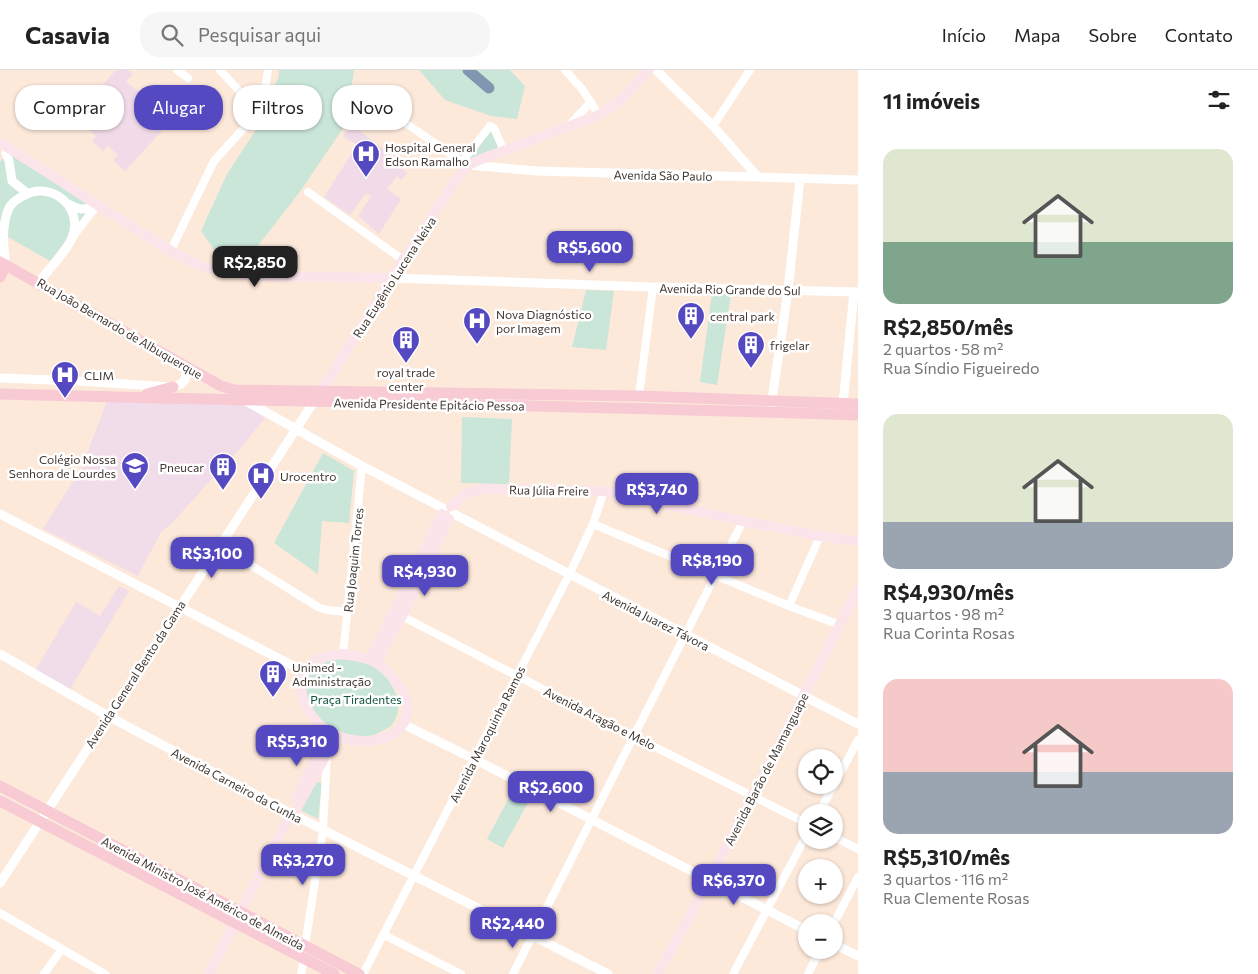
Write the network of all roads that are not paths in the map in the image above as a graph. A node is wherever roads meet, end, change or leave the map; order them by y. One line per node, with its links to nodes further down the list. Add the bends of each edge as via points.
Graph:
1 (177, 70): 8 (street)
2 (220, 70): 9 (street)
3 (268, 70): 29 (street, via 265,90 252,119 214,161)
4 (565, 70): 10 (street)
5 (649, 70): 11 (main road, via 621,100)
6 (656, 70): 12 (street)
7 (750, 70): 12 (street)
8 (188, 78)
9 (234, 85)
10 (591, 102): 11 (street); 14 (street)
11 (599, 115): 14 (main road)
12 (713, 126): 19 (street)
13 (412, 127): 18 (street)
14 (568, 127): 16 (main road)
15 (0, 143): 17 (main road)
16 (504, 151): 18 (main road); 18 (street, via 494,128 487,127)
17 (5, 154): 22 (main road); 24 (street, via 12,181)
18 (465, 164): 19 (street, Avenida São Paulo, via 537,171); 30 (main road, Rua Eugênio Lucena Neiva)
19 (757, 176): 20 (street, Avenida São Paulo)
20 (800, 179): 21 (street, Avenida São Paulo); 36 (street)
21 (858, 180)
22 (65, 183): 25 (street, via 67,192); 26 (main road)
23 (308, 192): 30 (street)
24 (28, 193): 25 (street, via 40,190); 27 (street, via 10,206)
25 (60, 198): 26 (street, via 77,209); 28 (street, via 74,217)
26 (96, 205): 28 (street); 29 (main road)
27 (2, 238): 31 (street)
28 (72, 239): 34 (street)
29 (170, 250): 33 (main road, via 194,265 259,276)
30 (403, 260): 33 (main road, Rua Eugênio Lucena Neiva)
31 (3, 263): 32 (main road); 34 (main road, Rua João Bernardo de Albuquerque)
32 (0, 277)
33 (392, 278): 35 (street, Avenida Rio Grande do Sul); 42 (main road, Rua Eugênio Lucena Neiva)
34 (39, 282): 38 (main road, Rua João Bernardo de Albuquerque)
35 (653, 287): 36 (street, Avenida Rio Grande do Sul); 44 (street)
36 (788, 290): 37 (street, Avenida Rio Grande do Sul); 46 (street)
37 (856, 292): 49 (street)
38 (182, 364): 40 (street, via 185,380); 41 (main road, Rua João Bernardo de Albuquerque)
39 (0, 378): 40 (street)
40 (173, 387): 45 (main road)
41 (234, 390): 42 (main road, Avenida Presidente Epitácio Pessoa)
42 (321, 391): 44 (main road, Avenida Presidente Epitácio Pessoa); 48 (street, Avenida General Bento da Gama)
43 (0, 394): 45 (main road, Avenida Presidente Epitácio Pessoa)
44 (639, 396): 46 (main road, Avenida Presidente Epitácio Pessoa)
45 (133, 398): 47 (main road, Avenida Presidente Epitácio Pessoa)
46 (772, 400): 49 (main road, Avenida Presidente Epitácio Pessoa); 51 (street)
47 (246, 401): 48 (main road, Avenida Presidente Epitácio Pessoa); 53 (street, Avenida Juarez Távora)
48 (314, 402): 51 (main road, Avenida Presidente Epitácio Pessoa); 53 (street, Avenida General Bento da Gama)
49 (843, 404): 50 (main road, Avenida Presidente Epitácio Pessoa)
50 (858, 404)
51 (775, 412): 52 (main road, Avenida Presidente Epitácio Pessoa)
52 (858, 415)
53 (297, 428): 54 (street, Avenida Juarez Távora); 62 (street, Avenida General Bento da Gama)
54 (362, 466): 56 (street, Avenida Juarez Távora); 68 (street, Rua Joaquim Torres)
55 (604, 491): 56 (main road, Rua Júlia Freire, via 481,489 467,493); 58 (main road, Rua Júlia Freire); 59 (street, Avenida Maroquinha Ramos)
56 (448, 512): 63 (street, Avenida Juarez Távora); 69 (main road)
57 (0, 514): 67 (street)
58 (743, 521): 60 (main road, Rua Júlia Freire); 64 (street)
59 (593, 524): 63 (street, Avenida Maroquinha Ramos); 64 (street)
60 (820, 536): 61 (main road, Rua Júlia Freire); 66 (street)
61 (858, 541)
62 (220, 546): 67 (street, Avenida General Bento da Gama); 68 (street, via 318,607)
63 (569, 575): 71 (street, Avenida Juarez Távora); 76 (street, Avenida Maroquinha Ramos)
64 (715, 576): 66 (street); 71 (street)
65 (858, 589): 70 (main road, Avenida Barão de Mamanguape)
66 (789, 606): 70 (street)
67 (179, 607): 75 (street); 78 (street, Avenida General Bento da Gama)
68 (347, 612): 73 (street, Rua Joaquim Torres)
69 (398, 614): 74 (main road); 76 (street, Avenida Aragão e Melo)
70 (840, 625): 77 (main road, Avenida Barão de Mamanguape)
71 (686, 636): 77 (street, Avenida Juarez Távora); 82 (street)
72 (0, 654): 78 (street, Avenida Carneiro da Cunha)
73 (343, 654): 74 (main road); 75 (main road, via 323,657)
74 (373, 660): 79 (main road, via 401,687 407,708)
75 (305, 672): 81 (main road, via 301,692 305,706 315,721)
76 (518, 675): 82 (street, Avenida Aragão e Melo); 85 (street, Avenida Maroquinha Ramos)
77 (804, 695): 80 (street, Avenida Juarez Távora); 88 (main road, Avenida Barão de Mamanguape)
78 (108, 716): 90 (street, Avenida General Bento da Gama); 91 (street, Avenida Carneiro da Cunha)
79 (403, 724): 81 (main road, via 389,737 380,739 354,740); 85 (street)
80 (858, 724)
81 (332, 734): 84 (main road); 91 (main road)
82 (633, 736): 88 (street, Avenida Aragão e Melo); 93 (street)
83 (858, 740): 86 (street)
84 (327, 755): 91 (main road); 95 (street)
85 (474, 759): 93 (street); 99 (street, Avenida Maroquinha Ramos)
86 (843, 768)
87 (0, 786): 90 (main road, Avenida Ministro José Américo de Almeida)
88 (753, 795): 92 (street, Avenida Aragão e Melo); 101 (main road, Avenida Barão de Mamanguape)
89 (0, 801): 94 (main road, Avenida Ministro José Américo de Almeida)
90 (47, 811): 94 (street, Avenida General Bento da Gama); 104 (main road, Avenida Ministro José Américo de Almeida)
91 (289, 816): 95 (street, Avenida Carneiro da Cunha); 104 (main road)
92 (798, 819)
93 (591, 820): 101 (street); 110 (street)
94 (40, 822): 102 (street, Avenida General Bento da Gama); 107 (main road, Avenida Ministro José Américo de Almeida)
95 (323, 830): 99 (street, Avenida Carneiro da Cunha); 111 (street)
96 (843, 842): 98 (street)
97 (800, 849): 103 (street)
98 (858, 849)
99 (414, 875): 109 (street, Avenida Maroquinha Ramos); 110 (street, Avenida Carneiro da Cunha)
100 (858, 877): 106 (street)
101 (709, 881): 103 (street); 127 (main road, Avenida Barão de Mamanguape)
102 (0, 883)
103 (769, 910): 108 (street); 128 (street)
104 (240, 911): 107 (main road); 111 (main road, Avenida Ministro José Américo de Almeida)
105 (0, 913): 113 (street)
106 (839, 914)
107 (234, 923): 115 (main road, Avenida Ministro José Américo de Almeida); 119 (main road)
108 (798, 926)
109 (384, 935): 123 (street, Avenida Maroquinha Ramos); 124 (street)
110 (533, 935): 125 (street); 126 (street, Avenida Carneiro da Cunha)
111 (305, 946): 122 (main road, Avenida Ministro José Américo de Almeida)
112 (843, 948): 114 (street)
113 (62, 949): 117 (street); 118 (street)
114 (858, 956)
115 (304, 959): 120 (street); 121 (main road, Avenida Ministro José Américo de Almeida)
116 (816, 959): 129 (street)
117 (44, 974)
118 (105, 974)
119 (209, 974)
120 (301, 974)
121 (334, 974)
122 (359, 974)
123 (363, 974)
124 (461, 974)
125 (513, 974)
126 (608, 974)
127 (658, 974)
128 (734, 974)
129 (808, 974)

